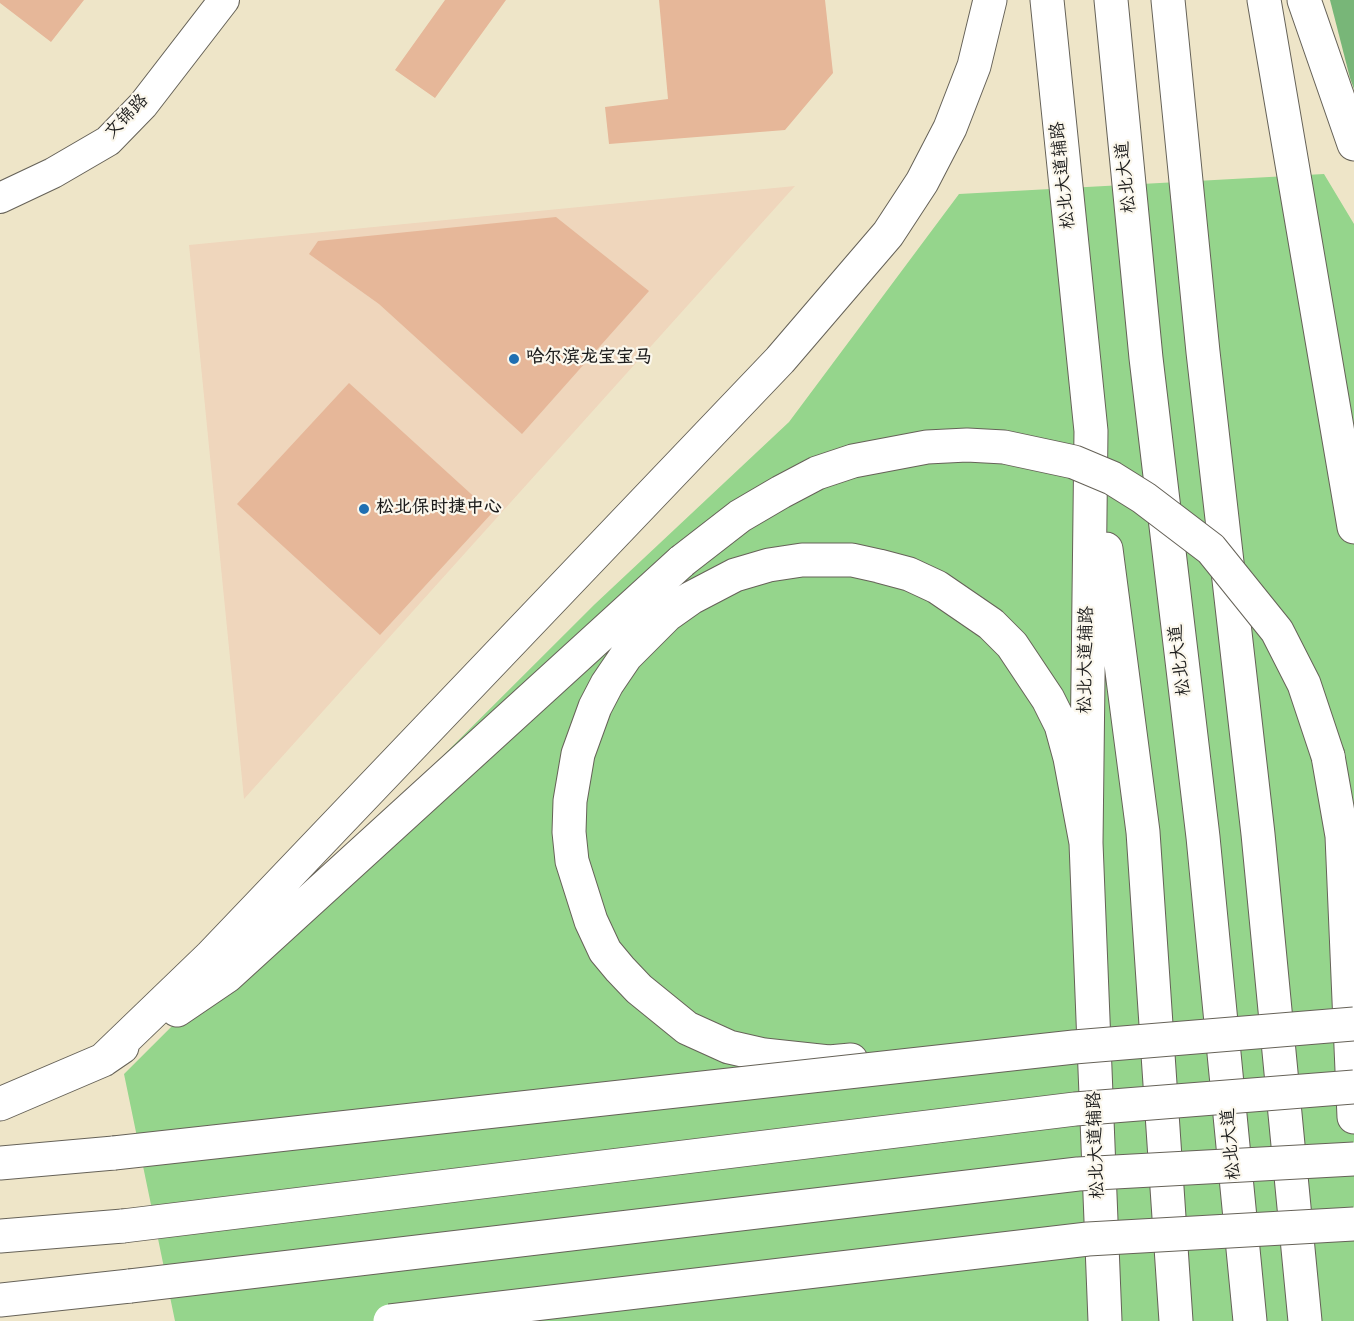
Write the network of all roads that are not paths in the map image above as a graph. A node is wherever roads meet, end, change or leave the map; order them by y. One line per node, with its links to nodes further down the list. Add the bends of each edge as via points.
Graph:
1 (224, 0): 9 (street, 文锦路, via 143,105 108,141)
2 (990, 0): 15 (highway, via 974,66 950,128 921,182 880,243 780,360 211,956)
3 (1047, 0): 10 (highway, 松北大道辅路)
4 (1111, 0): 27 (highway, 松北大道, via 1146,358 1203,837)
5 (1168, 0): 28 (highway, via 1258,834)
6 (1264, 0): 11 (highway)
7 (1305, 0): 8 (highway)
8 (1354, 144)
9 (0, 198)
10 (1091, 431): 12 (highway, 松北大道辅路); 26 (highway, via 1143,832)
11 (1354, 526)
12 (1086, 843): 14 (highway, bridge, via 1061,725 1032,671 1012,645 991,624 937,587 909,574 852,560 802,560 769,565 713,585 667,615 626,656 595,707 578,754 570,801 572,861 605,951 646,996 708,1039 764,1055 830,1062); 25 (highway, 松北大道辅路)
13 (1354, 1024): 14 (highway, bridge)
14 (1074, 1047): 20 (highway, bridge)
15 (103, 1060): 17 (highway); 18 (highway, bridge, via 227,976 682,561 740,516 817,473 874,455 967,445 1004,447 1074,462 1112,478 1183,526 1219,558 1278,631 1304,684 1328,756 1342,836)
16 (1354, 1087): 22 (highway, bridge, via 1076,1109 123,1226)
17 (0, 1104)
18 (1354, 1117)
19 (1354, 1159): 23 (highway, bridge, via 1078,1174)
20 (0, 1163)
21 (1354, 1224): 24 (highway, bridge, via 1088,1239)
22 (0, 1236)
23 (0, 1300)
24 (390, 1321)
25 (1106, 1321)
26 (1176, 1321)
27 (1250, 1321)
28 (1305, 1321)

